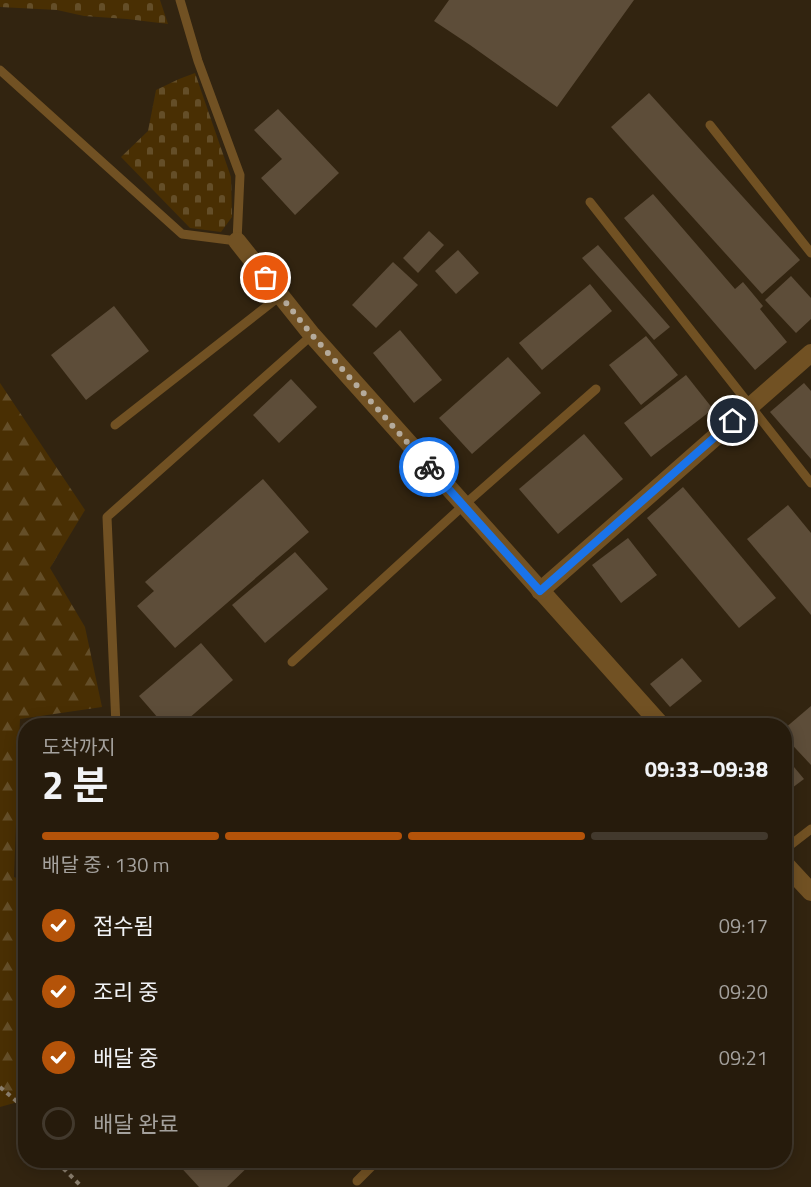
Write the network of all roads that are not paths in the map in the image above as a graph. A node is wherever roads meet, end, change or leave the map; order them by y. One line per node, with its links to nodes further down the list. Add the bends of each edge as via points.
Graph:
1 (180, 0): 5 (lane, via 240,175)
2 (0, 70): 5 (lane, via 182,234)
3 (710, 125): 6 (lane)
4 (590, 202): 11 (lane)
5 (237, 241): 7 (street)
6 (811, 253)
7 (280, 296): 8 (street); 12 (lane)
8 (312, 335): 14 (street); 17 (lane, via 107,517)
9 (811, 353): 11 (street)
10 (596, 389): 14 (lane)
11 (751, 406): 13 (lane); 15 (street)
12 (115, 425)
13 (811, 483)
14 (464, 505): 15 (street); 16 (lane)
15 (540, 591): 18 (street)
16 (292, 662)
17 (116, 718)
18 (655, 718)
19 (811, 829): 20 (lane)
20 (792, 844)
21 (792, 872): 22 (street)
22 (811, 892)
23 (371, 1168): 24 (lane)
24 (357, 1181)

